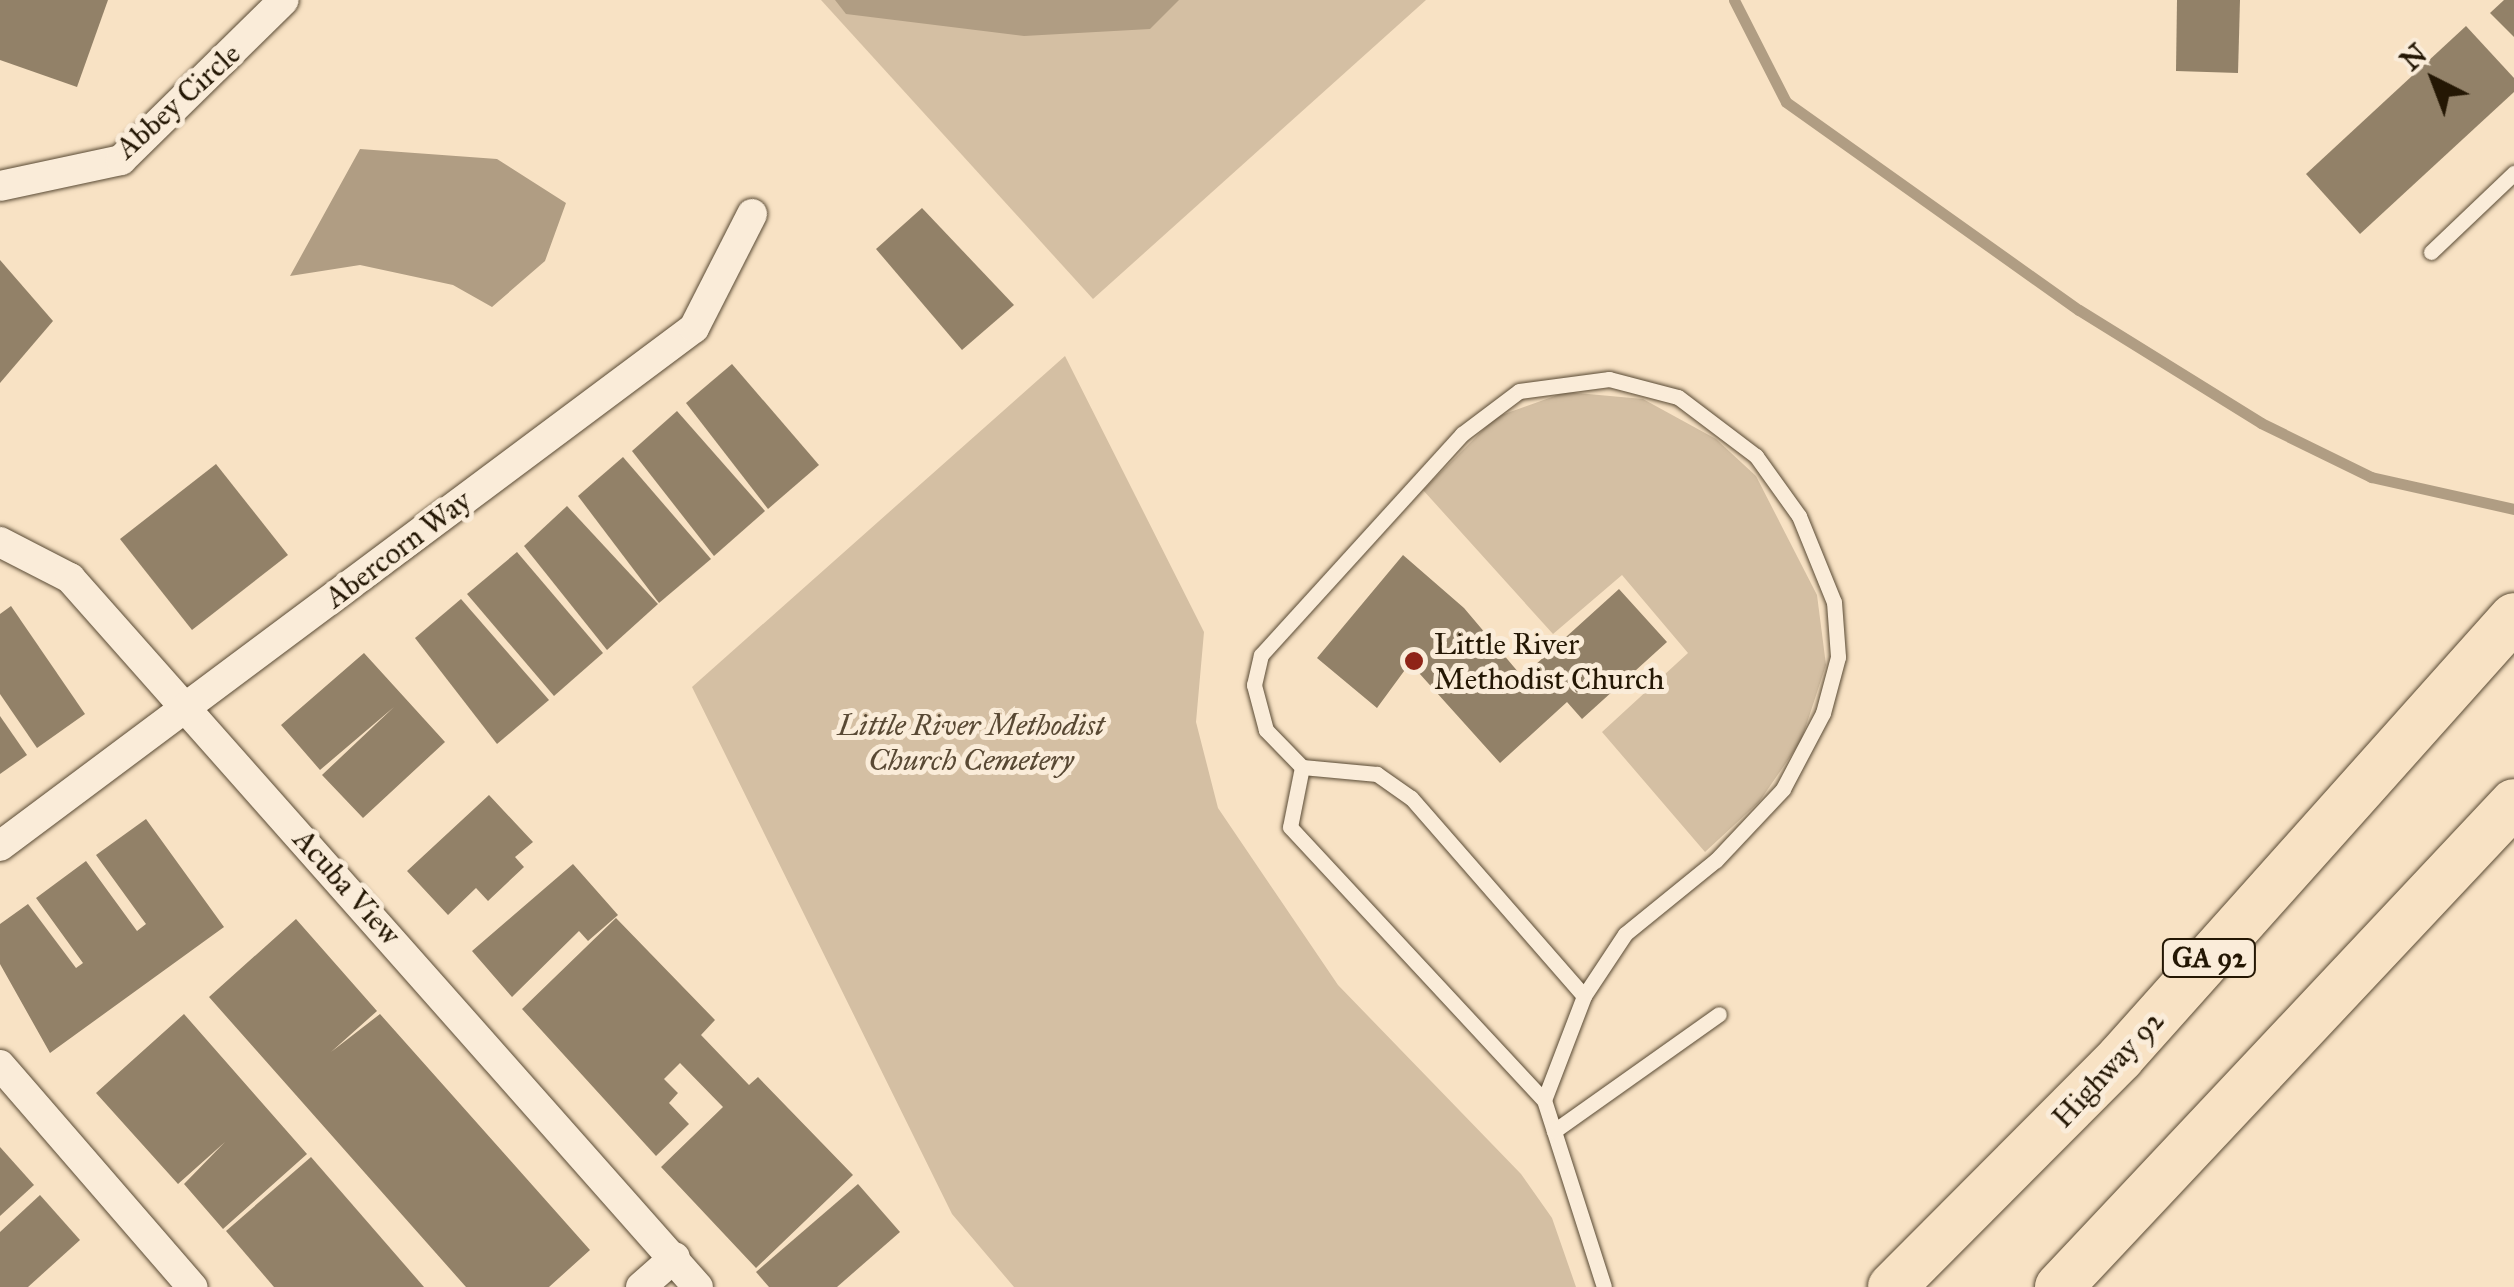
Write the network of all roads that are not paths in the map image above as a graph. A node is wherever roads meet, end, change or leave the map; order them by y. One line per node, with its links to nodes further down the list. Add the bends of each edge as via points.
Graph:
1 (284, 0): 3 (street, Abbey Circle, via 121,160 17,189)
2 (2514, 173): 5 (lane)
3 (0, 186)
4 (752, 214): 8 (street, Abercorn Way, via 694,328)
5 (2431, 252)
6 (0, 542): 8 (street, Acuba View, via 70,578)
7 (2514, 617): 22 (main road, Highway 92 / GA 92, via 2120,1058)
8 (187, 707): 11 (street, Abercorn Way); 17 (street, Acuba View)
9 (1302, 767): 12 (lane, via 1377,774 1412,798); 12 (lane, via 1266,730 1254,685 1261,655 1462,434 1518,391 1609,379 1678,398 1720,426 1756,456 1799,516 1834,602 1838,657 1823,713 1783,789 1716,860 1625,934); 15 (lane, via 1290,827)
10 (2514, 803): 23 (main road)
11 (0, 846)
12 (1584, 996): 15 (lane)
13 (1719, 1014): 16 (lane)
14 (0, 1065): 18 (street)
15 (1544, 1100): 16 (lane)
16 (1554, 1131): 21 (lane)
17 (675, 1257): 19 (street); 20 (street, Acuba View)
18 (192, 1287)
19 (642, 1287)
20 (698, 1287)
21 (1604, 1287)
22 (1892, 1287)
23 (2059, 1287)

